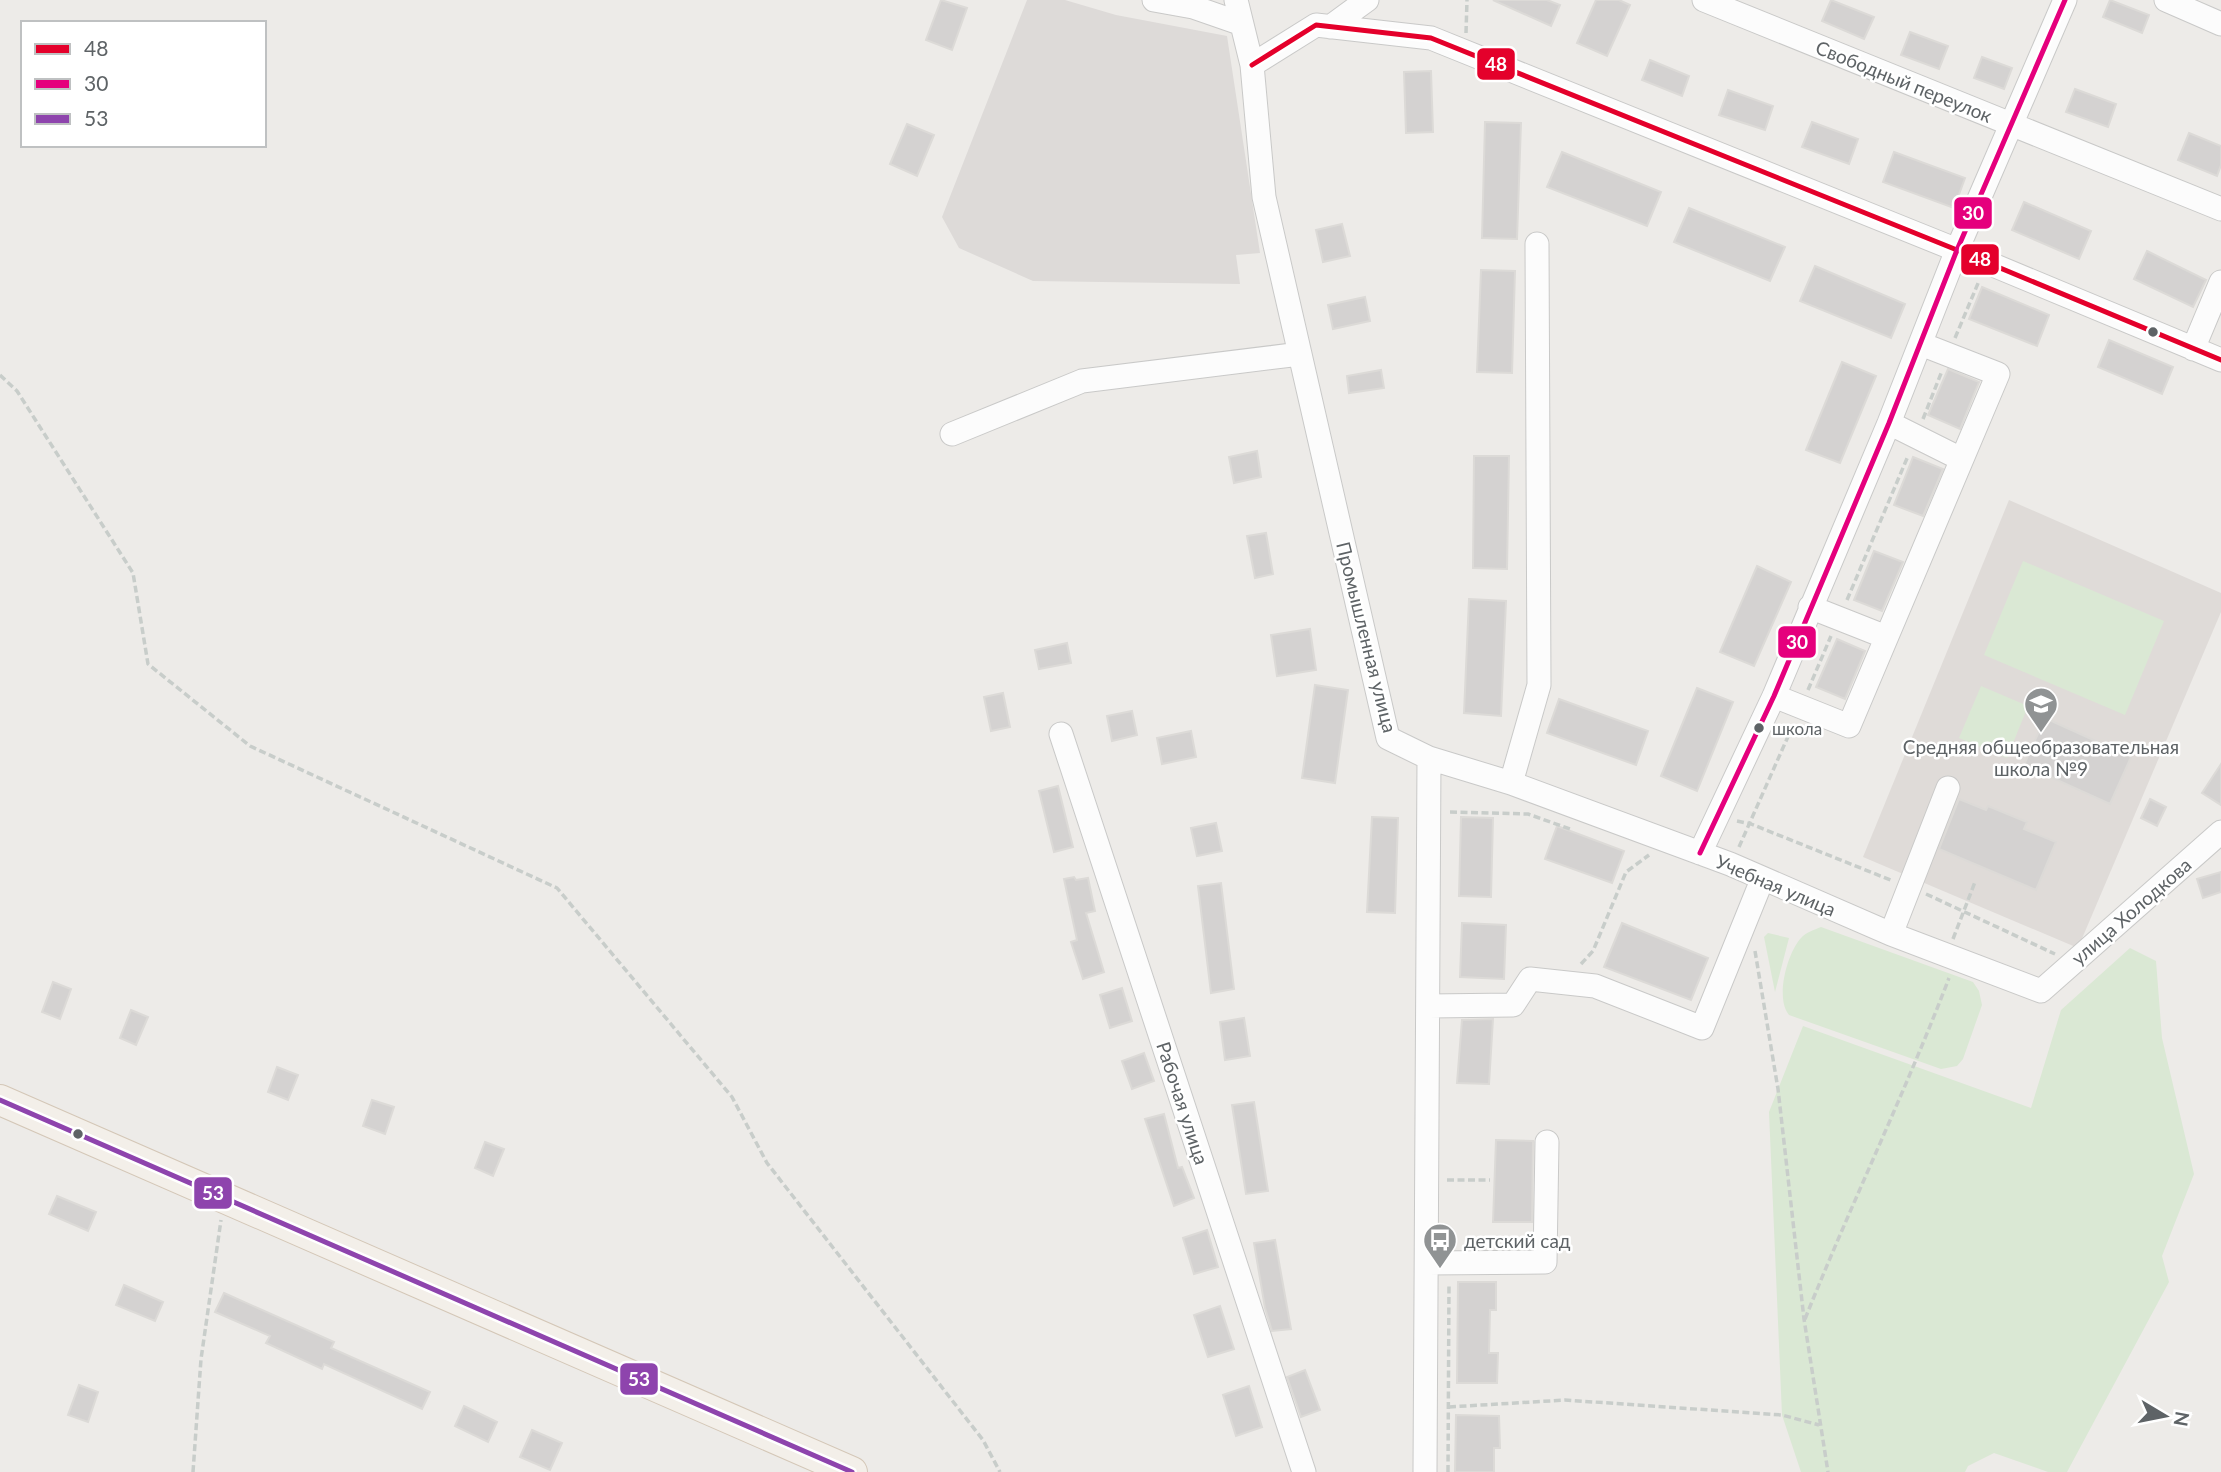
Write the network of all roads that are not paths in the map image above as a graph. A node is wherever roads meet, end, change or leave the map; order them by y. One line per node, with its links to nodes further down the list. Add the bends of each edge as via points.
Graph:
1 (1154, 0): 7 (street, via 1193,7)
2 (1236, 0): 7 (street, Промышленная улица)
3 (1367, 0): 9 (street)
4 (1703, 0): 11 (street, Свободный переулок)
5 (2065, 0): 11 (street)
6 (2166, 0): 8 (street)
7 (1242, 24): 10 (street, Промышленная улица)
8 (2221, 24)
9 (1331, 27): 10 (street, via 1316,25); 14 (street, via 1431,38)
10 (1252, 65): 18 (street, Промышленная улица, via 1264,197)
11 (2011, 124): 12 (street, Свободный переулок); 14 (street)
12 (2221, 209)
13 (1537, 244): 28 (street, via 1539,685)
14 (1957, 250): 16 (street); 17 (street)
15 (2221, 282): 17 (street)
16 (1921, 344): 20 (street); 22 (street, via 1998,374)
17 (2193, 349): 19 (street)
18 (1300, 355): 21 (street, via 1082,381); 27 (street, Промышленная улица, via 1388,738)
19 (2221, 360)
20 (1889, 423): 22 (street); 23 (street)
21 (952, 435)
22 (1961, 459): 24 (street)
23 (1810, 607): 24 (street); 25 (street)
24 (1886, 637): 25 (street, via 1849,726)
25 (1774, 696): 31 (street)
26 (1061, 734): 40 (street, Рабочая улица)
27 (1429, 758): 28 (street, Учебная улица); 35 (street)
28 (1511, 783): 31 (street, Учебная улица, via 1657,848)
29 (1948, 788): 33 (street)
30 (2221, 832): 34 (street, улица Холодкова)
31 (1700, 853): 32 (street, Учебная улица)
32 (1762, 880): 33 (street, Учебная улица); 35 (street, via 1702,1028 1595,986 1530,979 1513,1005)
33 (1891, 934): 34 (street, Учебная улица)
34 (2042, 991)
35 (1429, 1006): 38 (street)
36 (0, 1100): 39 (main road)
37 (1547, 1142): 38 (street, via 1545,1262)
38 (1427, 1263): 41 (street)
39 (852, 1472)
40 (1304, 1472)
41 (1425, 1472)

